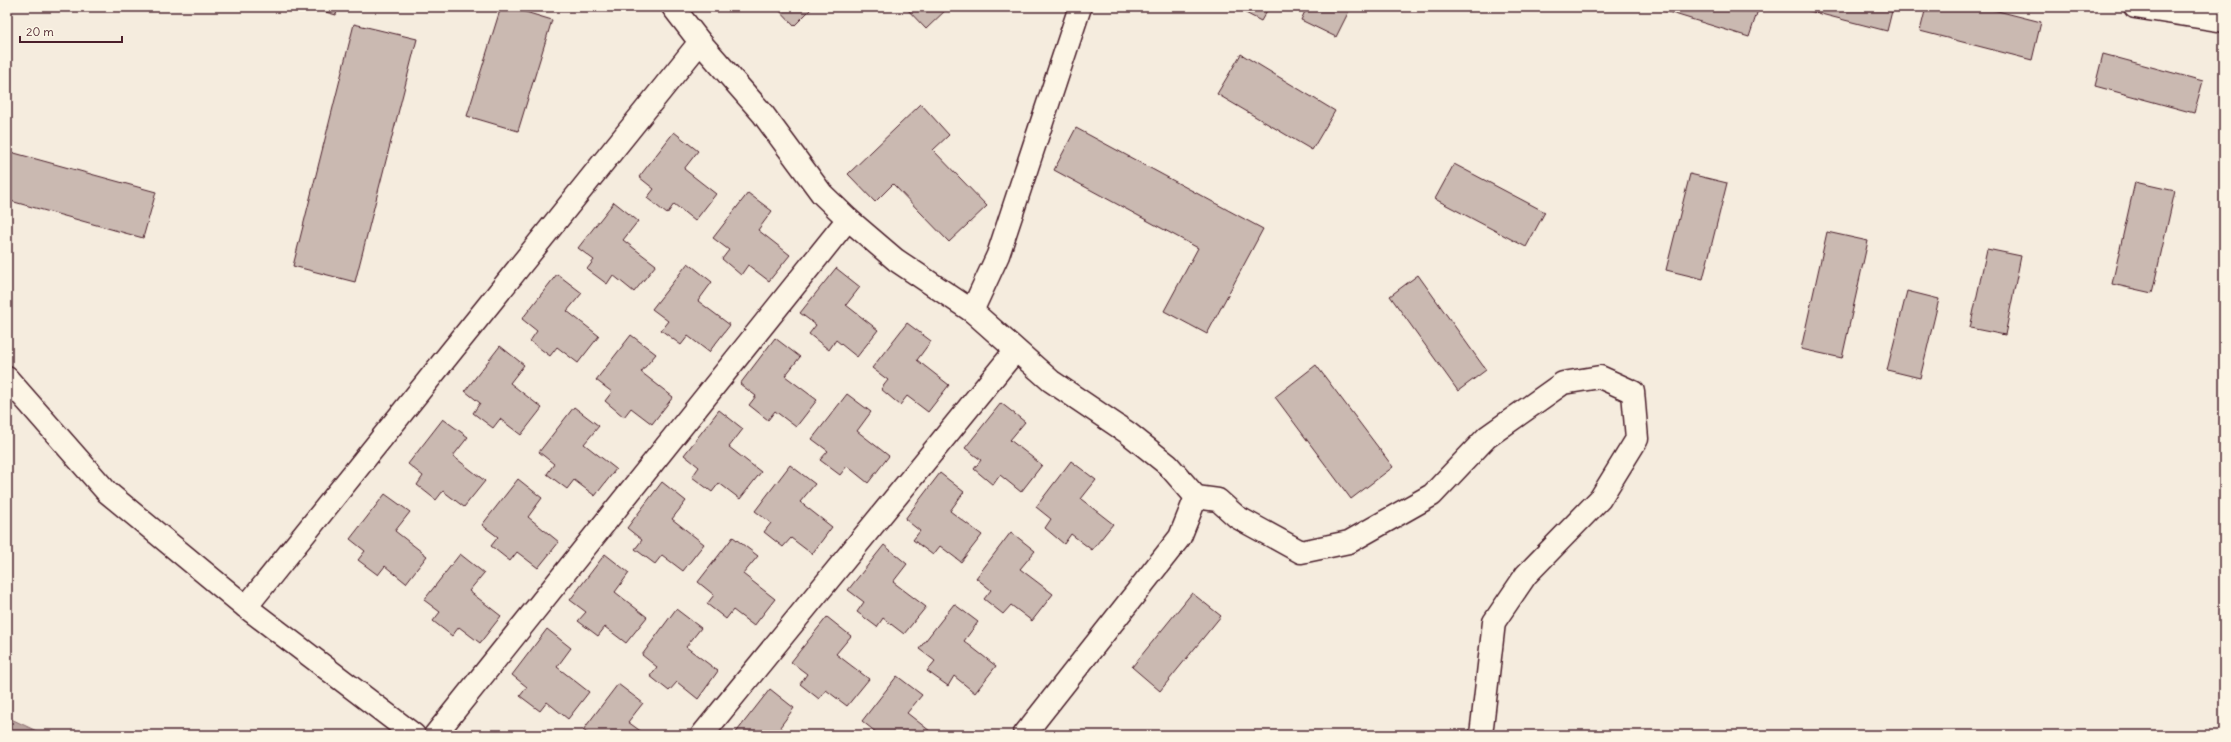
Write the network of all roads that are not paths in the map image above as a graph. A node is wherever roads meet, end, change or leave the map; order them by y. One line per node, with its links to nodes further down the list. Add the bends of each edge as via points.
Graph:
1 (673, 7): 5 (street)
2 (1080, 7): 7 (street, via 998,255)
3 (2135, 7): 4 (street)
4 (2224, 21)
5 (700, 42): 6 (street, via 763,114 822,194); 11 (street)
6 (848, 219): 7 (street, via 896,260); 13 (street)
7 (972, 311): 8 (street)
8 (1015, 351): 10 (street, via 1051,381 1168,465); 14 (street)
9 (7, 378): 11 (street, via 107,492)
10 (1196, 497): 15 (street, via 1180,537); 16 (street, via 1218,500 1238,518 1301,552 1349,542 1432,495 1488,438 1563,384 1600,377 1633,392 1637,440 1600,499 1526,575 1494,622)
11 (246, 607): 12 (street)
12 (414, 735)
13 (435, 735)
14 (702, 735)
15 (1024, 735)
16 (1481, 735)

